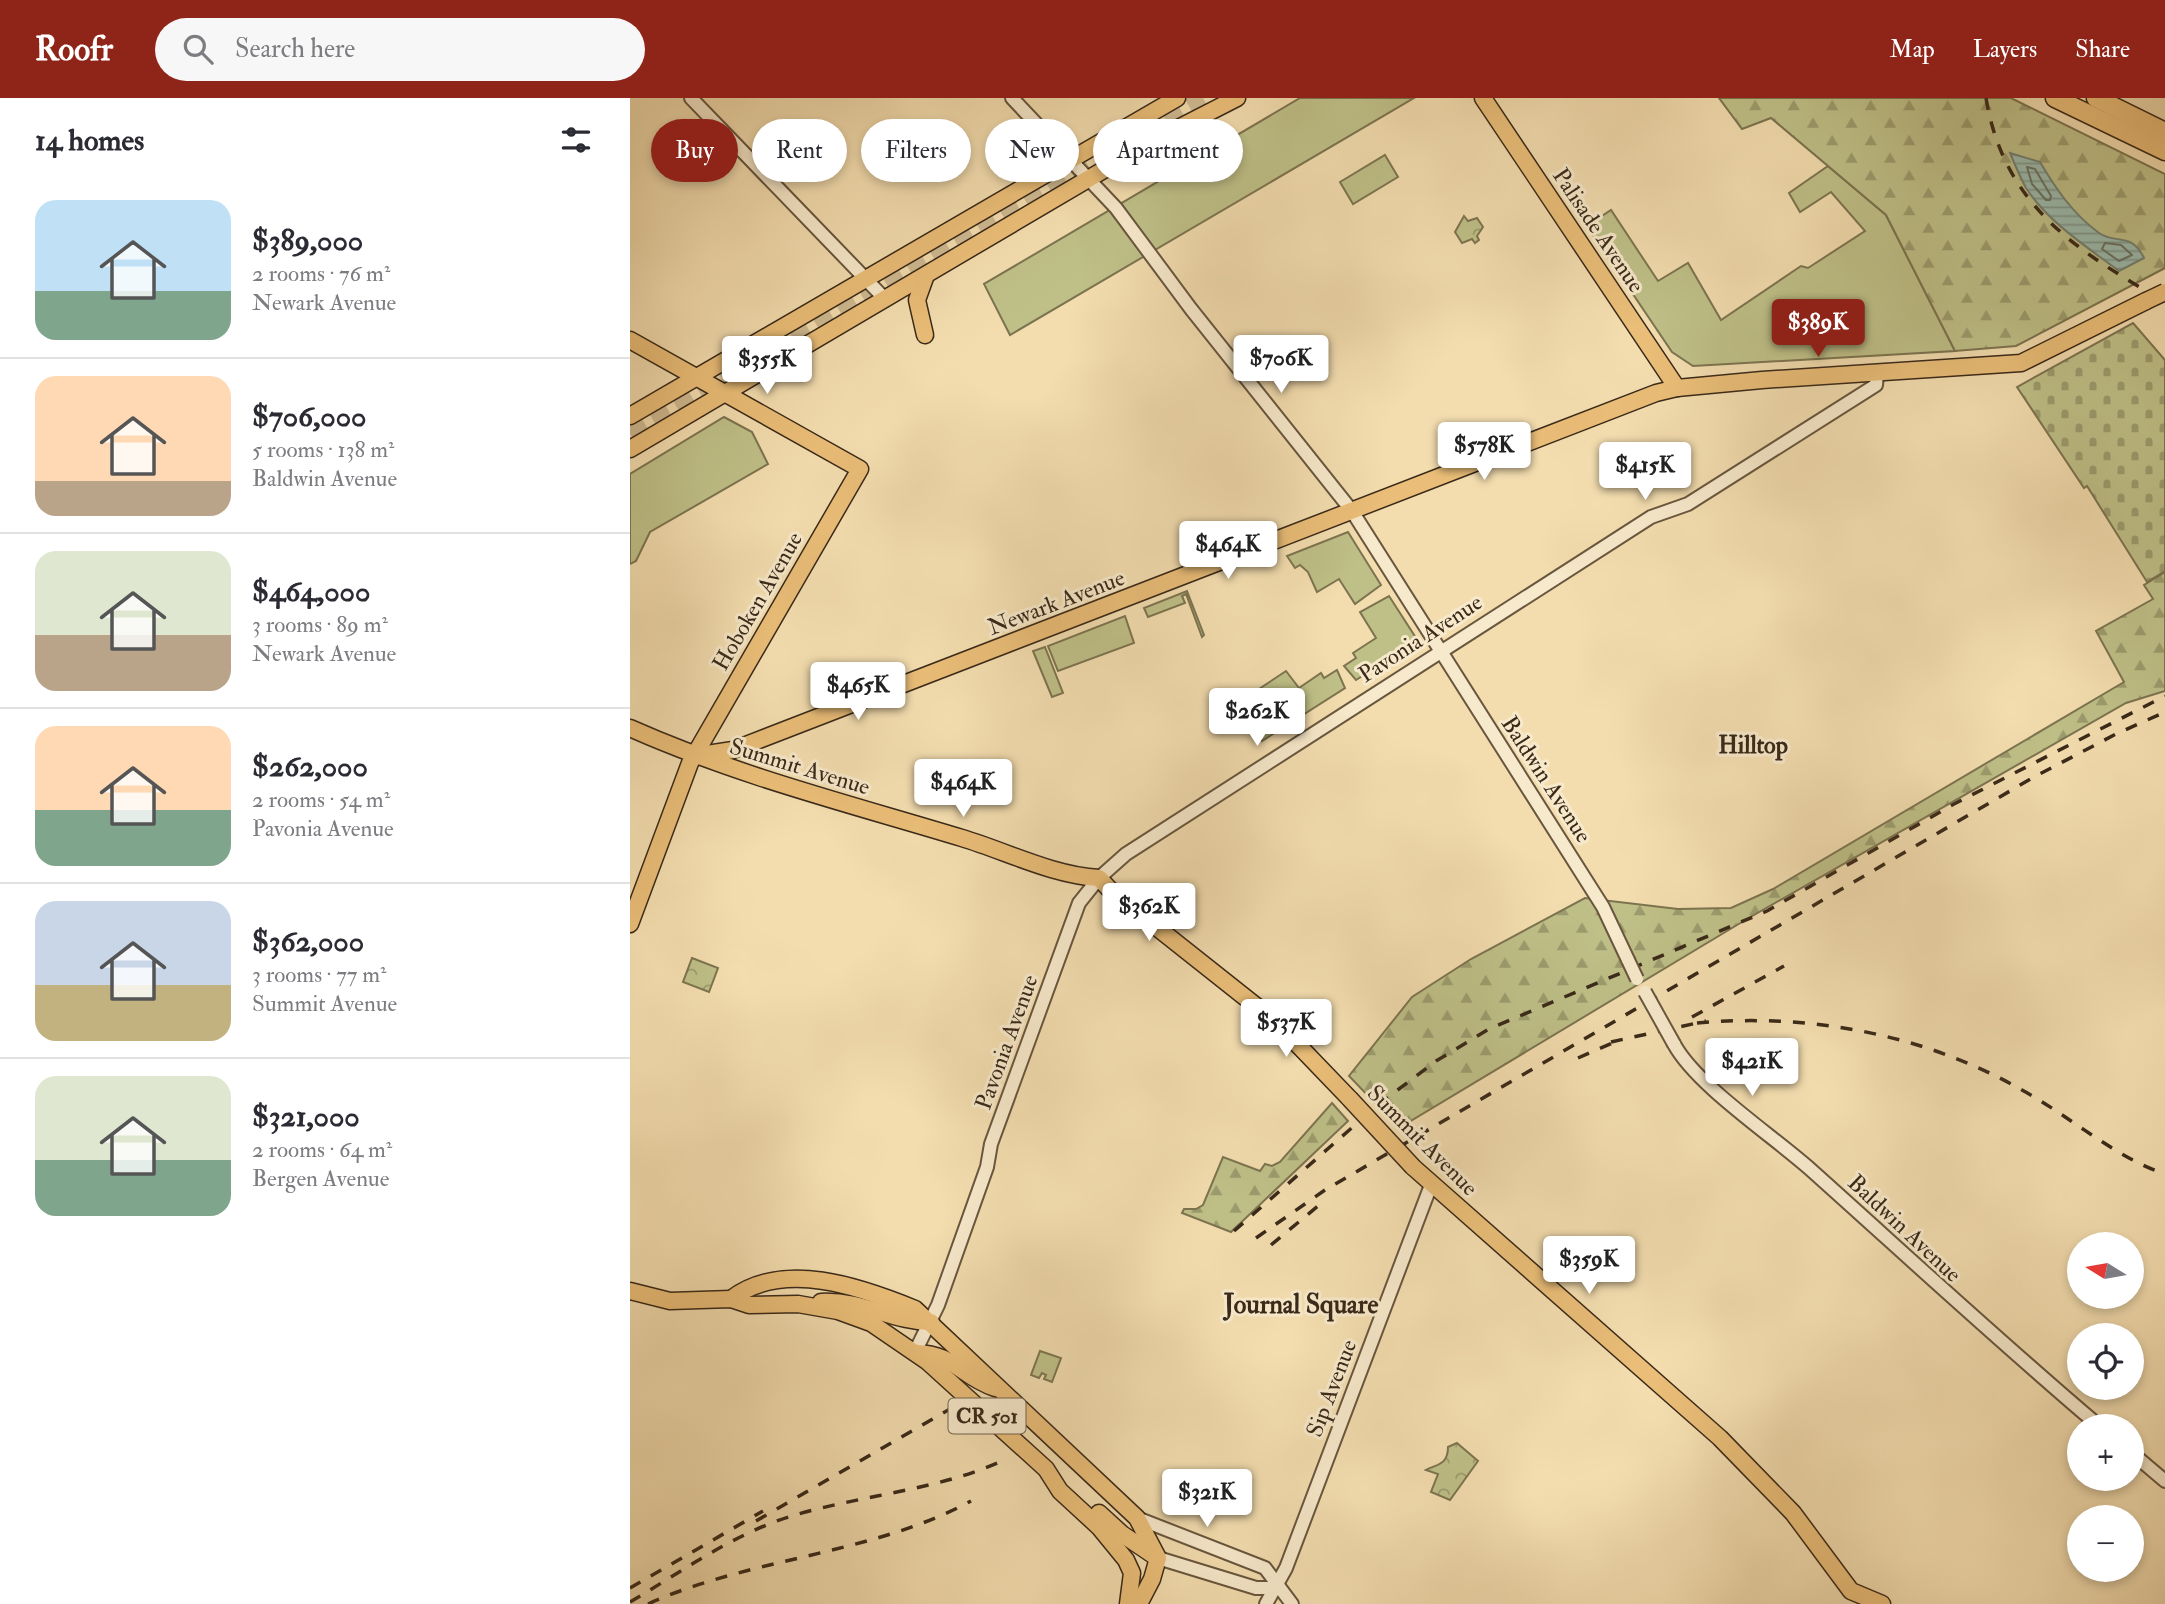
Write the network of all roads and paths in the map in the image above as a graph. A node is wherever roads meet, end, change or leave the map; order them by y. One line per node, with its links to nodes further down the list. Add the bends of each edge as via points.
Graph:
1 (691, 98): 16 (street)
2 (1012, 98): 8 (street, Baldwin Avenue)
3 (1177, 98): 11 (main road)
4 (1237, 98): 13 (main road)
5 (1483, 98): 23 (main road, Palisade Avenue)
6 (2055, 98): 10 (highway)
7 (2096, 98): 9 (highway)
8 (1033, 119)
9 (2165, 132)
10 (2165, 152)
11 (1079, 155)
12 (1079, 166): 13 (street, Baldwin Avenue)
13 (1090, 178): 15 (main road); 27 (street, Baldwin Avenue)
14 (1033, 182): 16 (main road)
15 (926, 275): 18 (main road); 19 (main road, via 917,300)
16 (867, 280): 18 (street); 22 (main road)
17 (2165, 292): 21 (main road, Newark Avenue, bridge, via 2021,363)
18 (885, 299): 24 (main road)
19 (925, 335)
20 (630, 340): 22 (main road)
21 (1877, 374): 23 (main road, Newark Avenue); 28 (street, Pavonia Avenue, via 1876,385 1688,504 1651,517)
22 (697, 377): 24 (main road); 25 (main road)
23 (1677, 388): 27 (main road, Newark Avenue)
24 (725, 394): 26 (main road); 30 (main road, Hoboken Avenue, via 860,469)
25 (630, 416)
26 (630, 449)
27 (1352, 511): 28 (street, Baldwin Avenue); 30 (main road, Newark Avenue, via 733,750)
28 (1439, 650): 31 (street, Pavonia Avenue, via 1126,854); 40 (street, Baldwin Avenue, bridge, via 1603,907 1681,1057)
29 (630, 728): 30 (main road, Summit Avenue)
30 (694, 756): 31 (main road, Summit Avenue, via 1075,876); 32 (main road)
31 (1099, 878): 33 (main road, Summit Avenue, bridge, via 1275,1021); 37 (street, Pavonia Avenue, via 1079,903)
32 (630, 924)
33 (1431, 1185): 46 (street, Sip Avenue); 51 (main road, Summit Avenue, via 1720,1438 1793,1513 1851,1591)
34 (630, 1291): 35 (main road, CR 501, via 670,1301)
35 (731, 1299): 36 (main road, CR 501, via 749,1305); 37 (main road, CR 501, via 759,1283 821,1281 887,1298 915,1309)
36 (798, 1304): 37 (main road, via 846,1301 909,1321); 38 (main road, CR 501, via 871,1323)
37 (931, 1322): 38 (street, Pavonia Avenue); 39 (main road, CR 501)
38 (915, 1352): 39 (main road, via 940,1355 972,1380); 42 (main road, CR 501)
39 (998, 1389): 44 (main road, CR 501)
40 (2085, 1414)
41 (2144, 1464): 43 (street)
42 (1046, 1469): 45 (main road, via 1122,1534); 47 (main road, CR 501, via 1060,1491 1126,1560 1132,1573)
43 (2165, 1482)
44 (1137, 1518): 45 (main road, CR 501); 46 (street, via 1265,1567)
45 (1158, 1558): 46 (street, via 1256,1588); 48 (main road)
46 (1278, 1588): 49 (street, Sip Avenue); 50 (street)
47 (1128, 1604)
48 (1139, 1604)
49 (1266, 1604)
50 (1292, 1604)
51 (1882, 1604)

